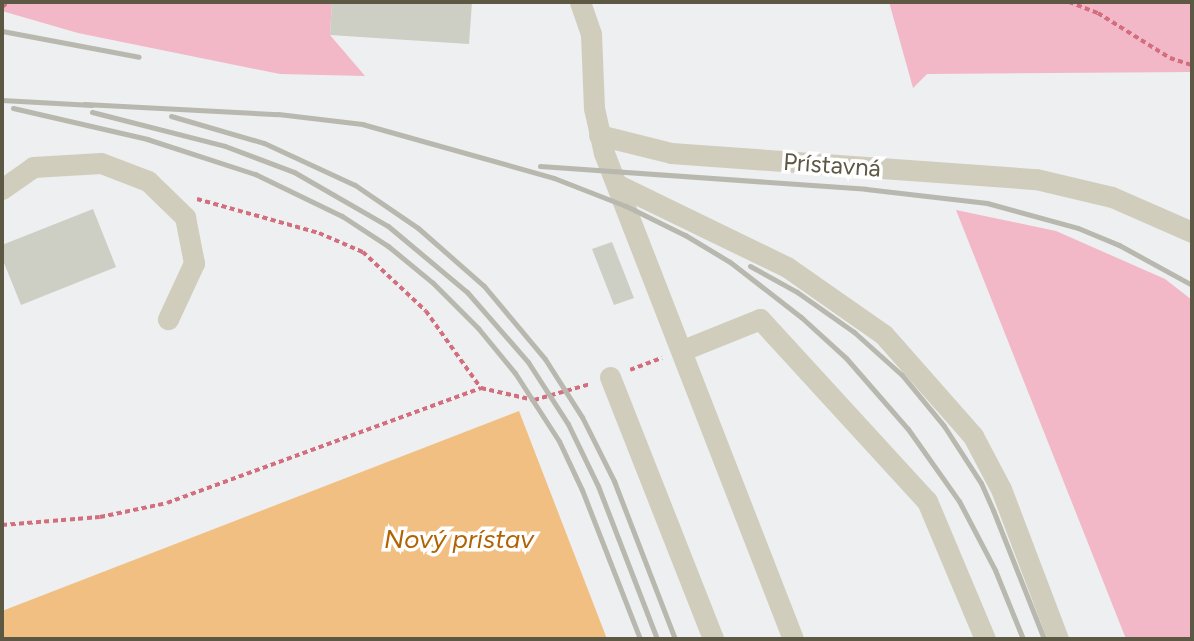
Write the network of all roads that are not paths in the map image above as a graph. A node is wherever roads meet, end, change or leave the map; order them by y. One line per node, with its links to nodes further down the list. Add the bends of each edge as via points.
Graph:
1 (580, 2): 2 (street, via 591,34)
2 (599, 135): 3 (street); 5 (street, Prístavná, via 671,153 1036,179 1112,197)
3 (618, 185): 7 (street); 12 (street, via 786,267 884,335 973,436 1001,489)
4 (2, 189): 6 (street, via 33,167 101,163 148,181 186,217 194,263)
5 (1192, 232)
6 (168, 319)
7 (683, 350): 10 (street); 11 (street, via 760,319 927,501)
8 (610, 377): 9 (street)
9 (713, 639)
10 (793, 639)
11 (985, 639)
12 (1058, 639)

